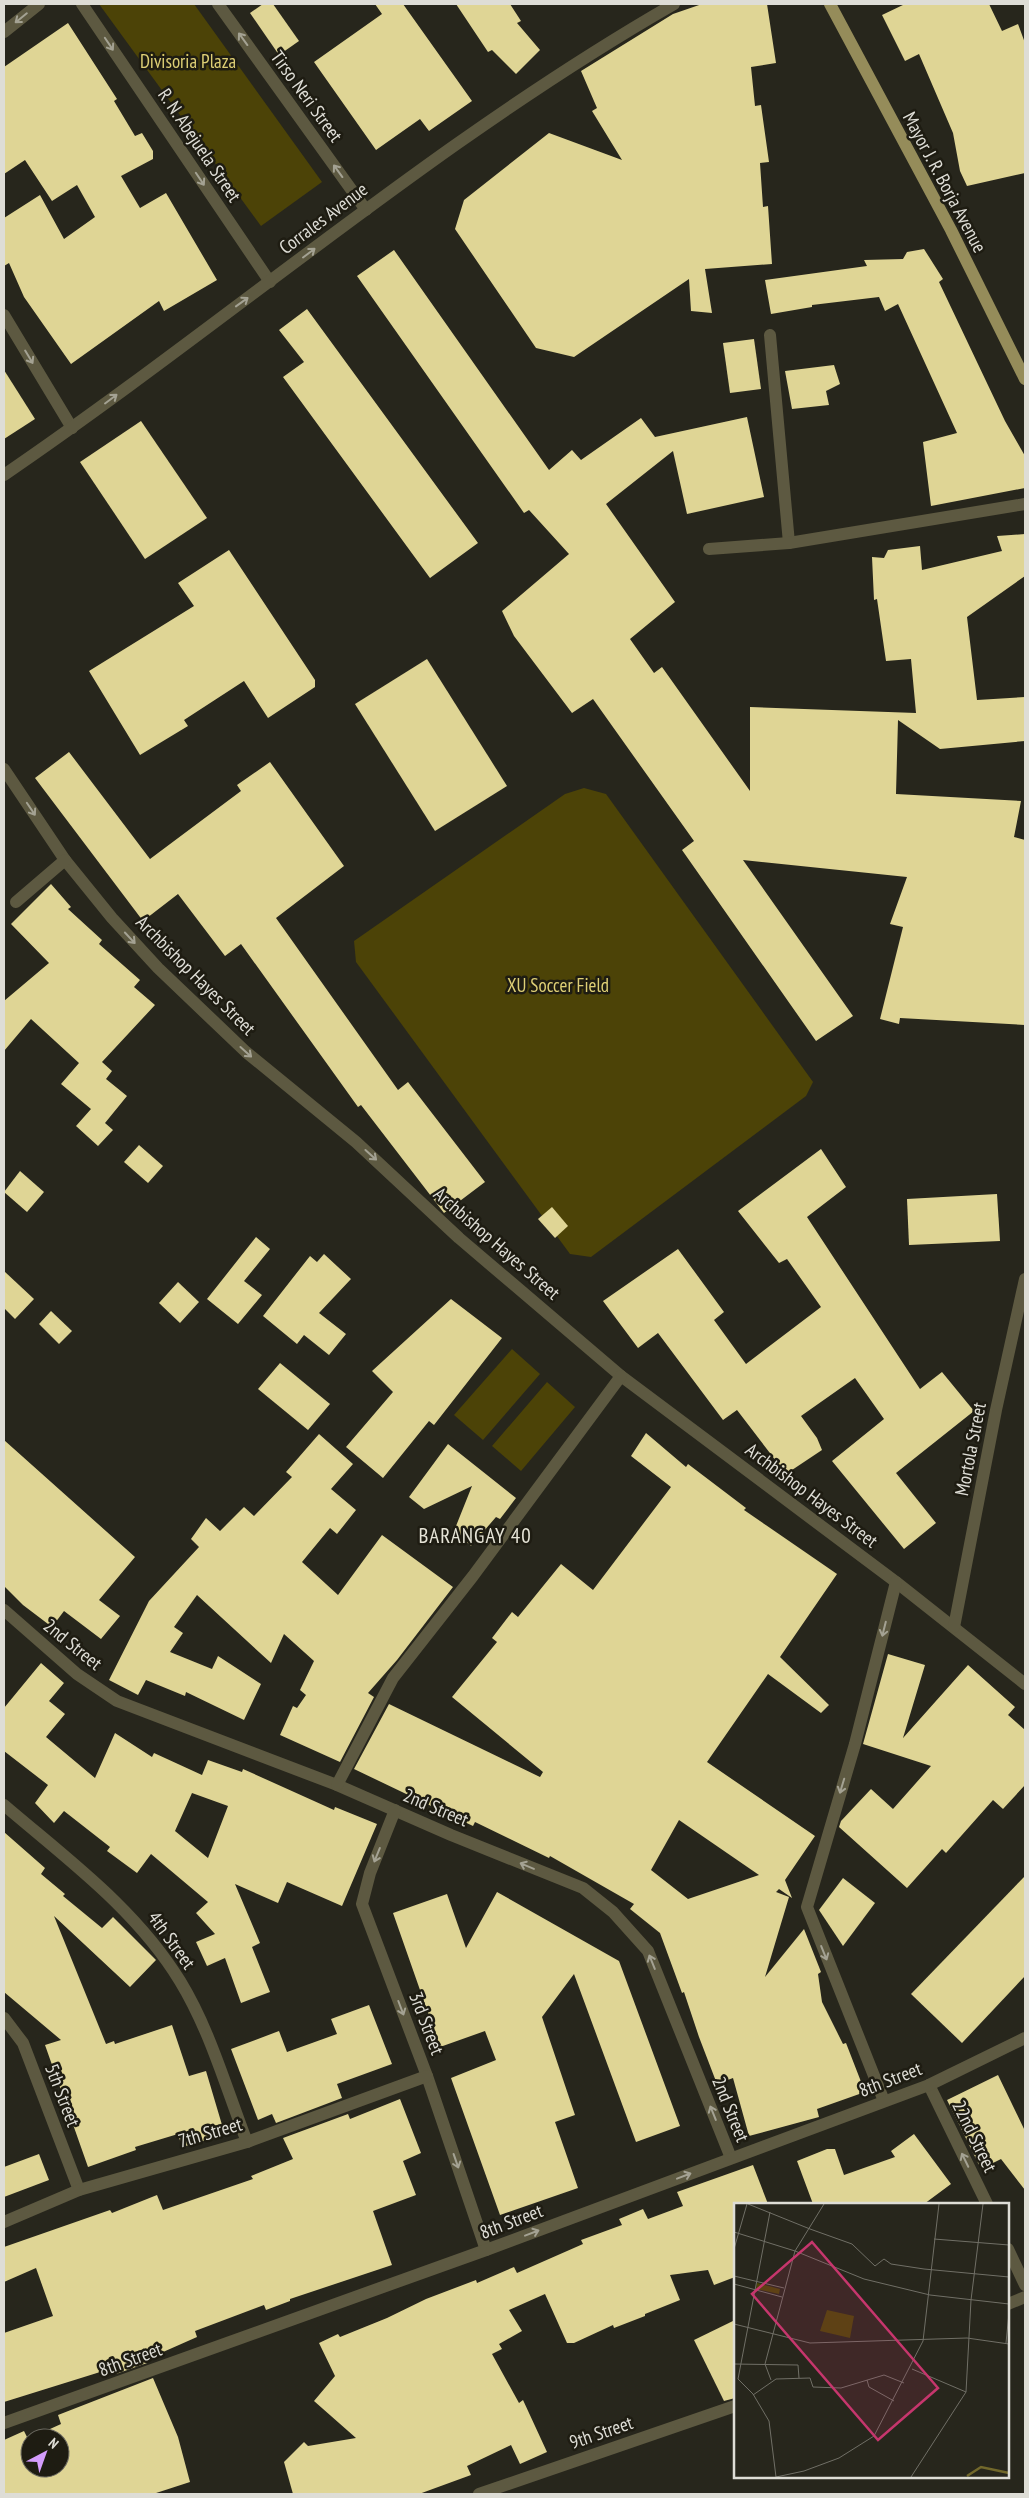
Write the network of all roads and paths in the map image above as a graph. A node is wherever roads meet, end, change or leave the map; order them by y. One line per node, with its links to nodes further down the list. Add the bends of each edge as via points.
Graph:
1 (39, 4): 6 (street, one-way to 6)
2 (82, 4): 8 (street, R. N. Abejuela Street, one-way to 8)
3 (218, 4): 7 (street, Tirso Neri Street, one-way to 3)
4 (674, 4): 7 (street, Corrales Avenue, via 563,72)
5 (830, 4): 11 (main road, Mayor J. R. Borja Avenue, via 951,230)
6 (4, 32)
7 (366, 210): 8 (street, Corrales Avenue, one-way to 7)
8 (270, 282): 12 (street, Corrales Avenue, one-way to 8)
9 (4, 315): 12 (street, one-way to 12)
10 (770, 334): 15 (street)
11 (1025, 379)
12 (72, 428): 13 (street, Corrales Avenue)
13 (4, 475)
14 (1025, 504): 15 (street)
15 (789, 543): 16 (street)
16 (708, 549)
17 (4, 769): 18 (street, Archbishop Hayes Street, one-way to 18)
18 (66, 860): 19 (street); 21 (street, Archbishop Hayes Street, one-way to 21, via 112,918 158,968 246,1052 356,1142 459,1238)
19 (16, 902)
20 (1025, 1280): 24 (street, Mortola Street)
21 (621, 1376): 22 (street, Archbishop Hayes Street); 26 (street, via 393,1678)
22 (896, 1582): 24 (street, Archbishop Hayes Street); 33 (street, one-way to 33, via 855,1744 807,1907)
23 (4, 1610): 26 (street, 2nd Street, via 77,1674 117,1701)
24 (954, 1627): 25 (street, Archbishop Hayes Street)
25 (1025, 1684)
26 (337, 1785): 28 (street, 2nd Street)
27 (4, 1805): 34 (street, 4th Street, via 98,1884 154,1943 180,1981 202,2023)
28 (396, 1810): 31 (street, 3rd Street, one-way to 31, via 370,1873 362,1904); 35 (street, 2nd Street, one-way to 28, via 648,1951 631,1931 583,1888)
29 (4, 2018): 36 (street, 5th Street, via 23,2043)
30 (1025, 2038): 32 (street, 8th Street)
31 (427, 2076): 34 (street, 7th Street); 39 (street, 3rd Street, one-way to 39)
32 (929, 2085): 33 (street, 8th Street); 37 (street, 22nd Street, one-way to 32)
33 (884, 2101): 35 (street, 8th Street)
34 (247, 2142): 36 (street, 7th Street)
35 (731, 2158): 39 (street, 8th Street, one-way to 35)
36 (79, 2190): 38 (street, 7th Street)
37 (986, 2203)
38 (4, 2222)
39 (486, 2250): 45 (street, 8th Street)
40 (1009, 2250): 41 (street)
41 (1025, 2285)
42 (1025, 2297): 43 (street)
43 (1009, 2304)
44 (734, 2406): 46 (street, 9th Street)
45 (4, 2423)
46 (479, 2494)

